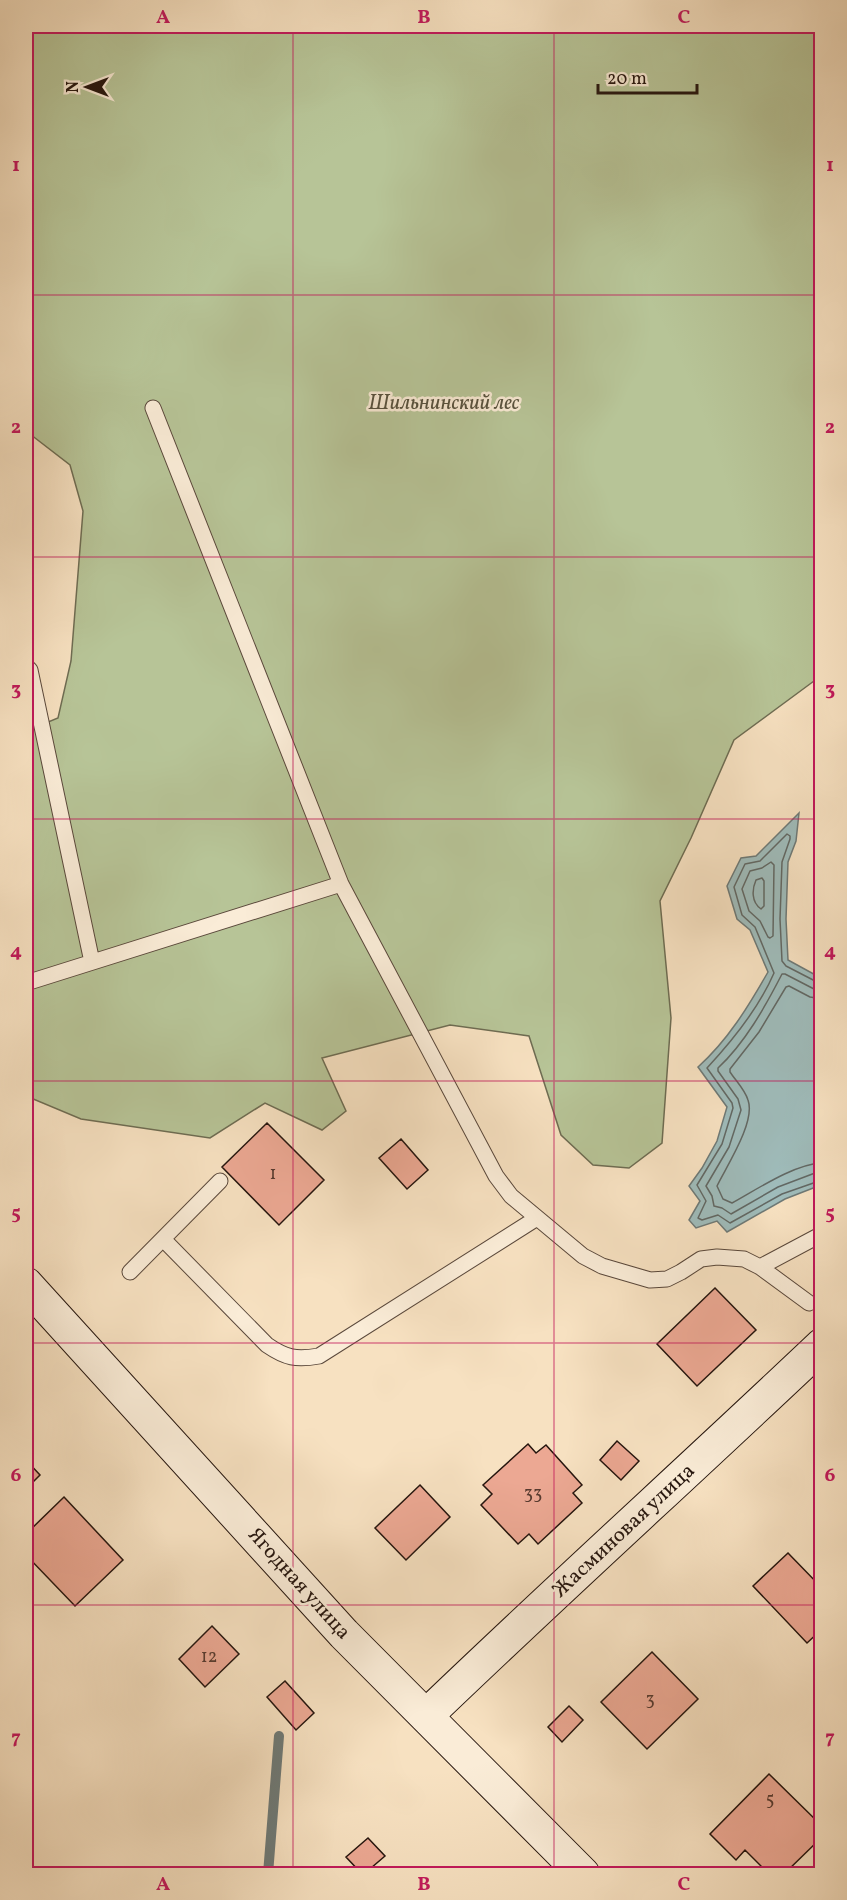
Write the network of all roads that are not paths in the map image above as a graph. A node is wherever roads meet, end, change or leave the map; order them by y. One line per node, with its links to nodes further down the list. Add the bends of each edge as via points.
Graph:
1 (153, 408): 3 (lane)
2 (26, 666): 4 (lane, via 30,670)
3 (341, 884): 4 (lane); 7 (lane, via 496,1176 511,1196)
4 (92, 962): 5 (lane)
5 (26, 983)
6 (220, 1181): 9 (lane)
7 (537, 1218): 9 (lane, via 319,1356 301,1359 282,1355 267,1345); 10 (lane, via 583,1256 602,1266 650,1280 667,1279 700,1258 744,1259)
8 (822, 1234): 10 (lane)
9 (163, 1239): 11 (lane)
10 (760, 1267): 13 (lane)
11 (130, 1272)
12 (26, 1284): 15 (street, Ягодная улица, via 344,1634)
13 (809, 1303)
14 (822, 1345): 15 (street, Жасминовая улица)
15 (426, 1716): 16 (street, Ягодная улица)
16 (583, 1875)

